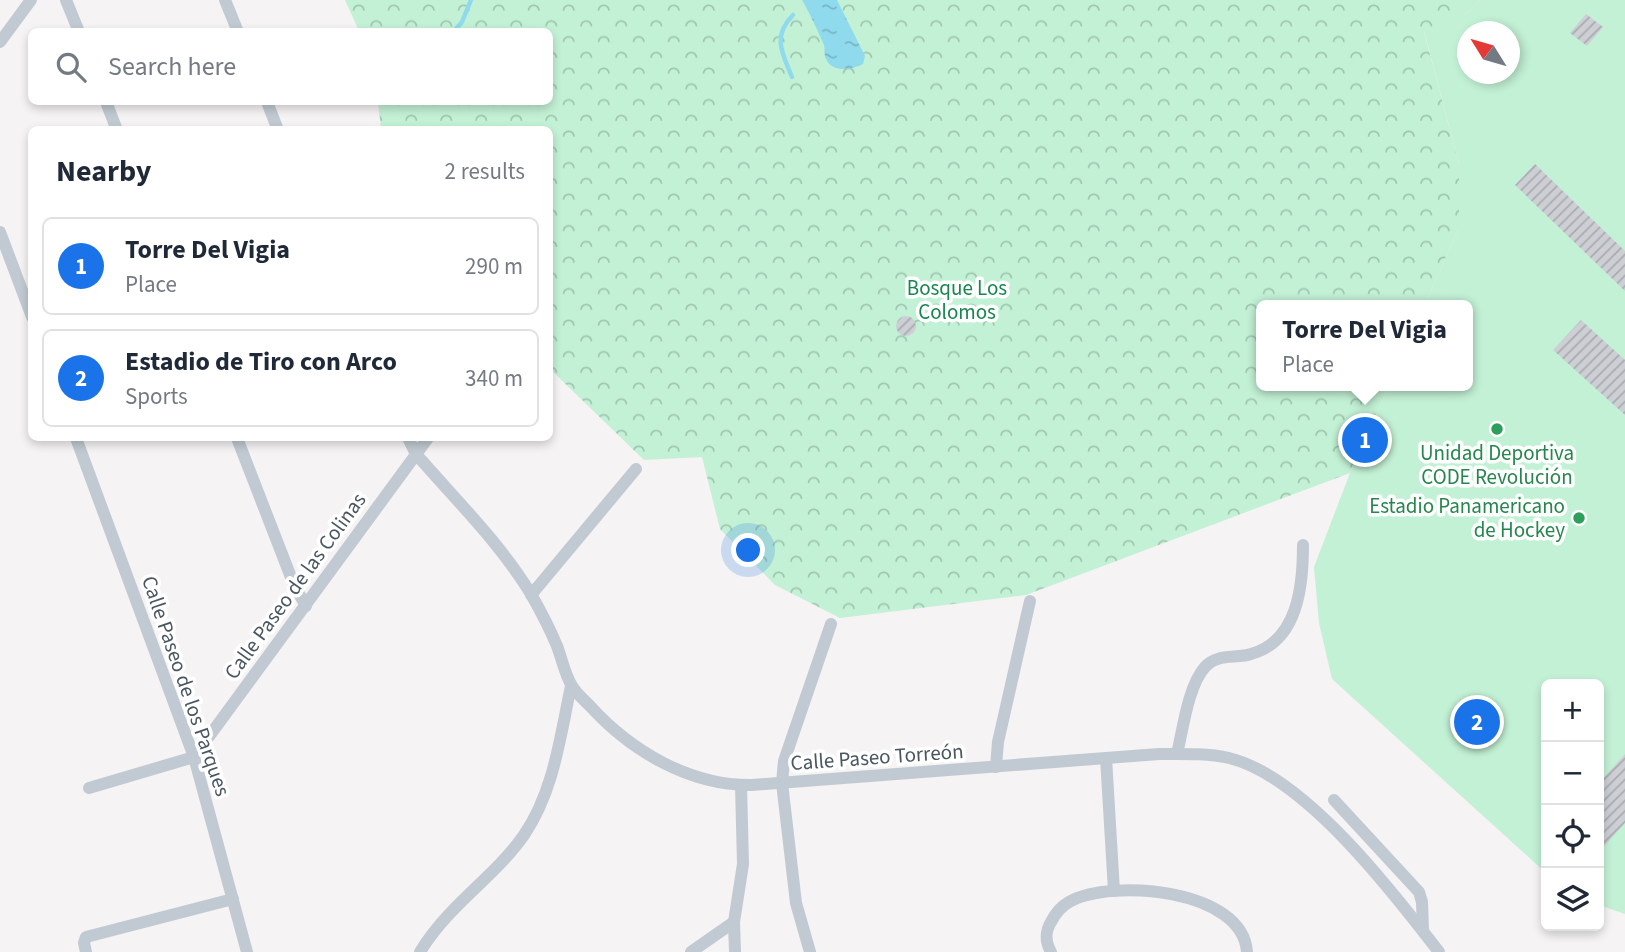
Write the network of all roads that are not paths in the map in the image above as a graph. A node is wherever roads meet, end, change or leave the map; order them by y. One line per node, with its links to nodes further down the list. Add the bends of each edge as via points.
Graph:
1 (31, 0): 6 (street)
2 (66, 0): 4 (street)
3 (225, 0): 5 (street)
4 (77, 28)
5 (236, 28)
6 (0, 42)
7 (107, 105): 9 (street)
8 (268, 105): 10 (street)
9 (115, 126)
10 (276, 126)
11 (0, 232): 12 (street)
12 (28, 306)
13 (77, 441): 26 (street, Calle Paseo de los Parques)
14 (238, 441): 22 (street)
15 (410, 441): 17 (street, Calle Paseo Torreón)
16 (426, 441): 17 (street, Calle Paseo de las Colinas)
17 (416, 454): 20 (street, Calle Paseo Torreón, via 510,563); 22 (street, Calle Paseo de las Colinas)
18 (636, 469): 20 (street)
19 (1303, 545): 25 (street, via 1300,594 1293,618 1266,647 1206,664 1197,678)
20 (531, 595): 24 (street, Calle Paseo Torreón)
21 (1030, 601): 28 (street)
22 (306, 606): 26 (street, Calle Paseo de las Colinas)
23 (831, 624): 29 (street, via 784,761)
24 (571, 686): 30 (street, Calle Paseo Torreón, via 607,725 640,750 695,777); 39 (street, via 540,808 523,836 445,916)
25 (1177, 754): 27 (street, Calle Paseo Torreón); 36 (street, Calle Paseo Torreón, via 1230,758 1287,789 1368,863)
26 (194, 758): 31 (street); 34 (street, Calle Paseo de los Parques)
27 (1106, 758): 28 (street, Calle Paseo Torreón); 33 (street)
28 (996, 766): 29 (street, Calle Paseo Torreón)
29 (782, 783): 30 (street, Calle Paseo Torreón); 42 (street, via 796,903)
30 (741, 786): 35 (street, via 743,864)
31 (89, 788)
32 (1334, 800): 36 (street, via 1419,892)
33 (1114, 891): 43 (street, via 1067,903 1048,928 1046,942); 44 (street, via 1164,891 1208,906 1237,928 1247,942)
34 (233, 899): 37 (street, via 86,937); 38 (street, Calle Paseo de los Parques)
35 (734, 922): 40 (street); 41 (street)
36 (1423, 931): 45 (street, Calle Paseo Torreón)
37 (86, 952)
38 (247, 952)
39 (420, 952)
40 (691, 952)
41 (735, 952)
42 (810, 952)
43 (1051, 952)
44 (1247, 952)
45 (1439, 952)

